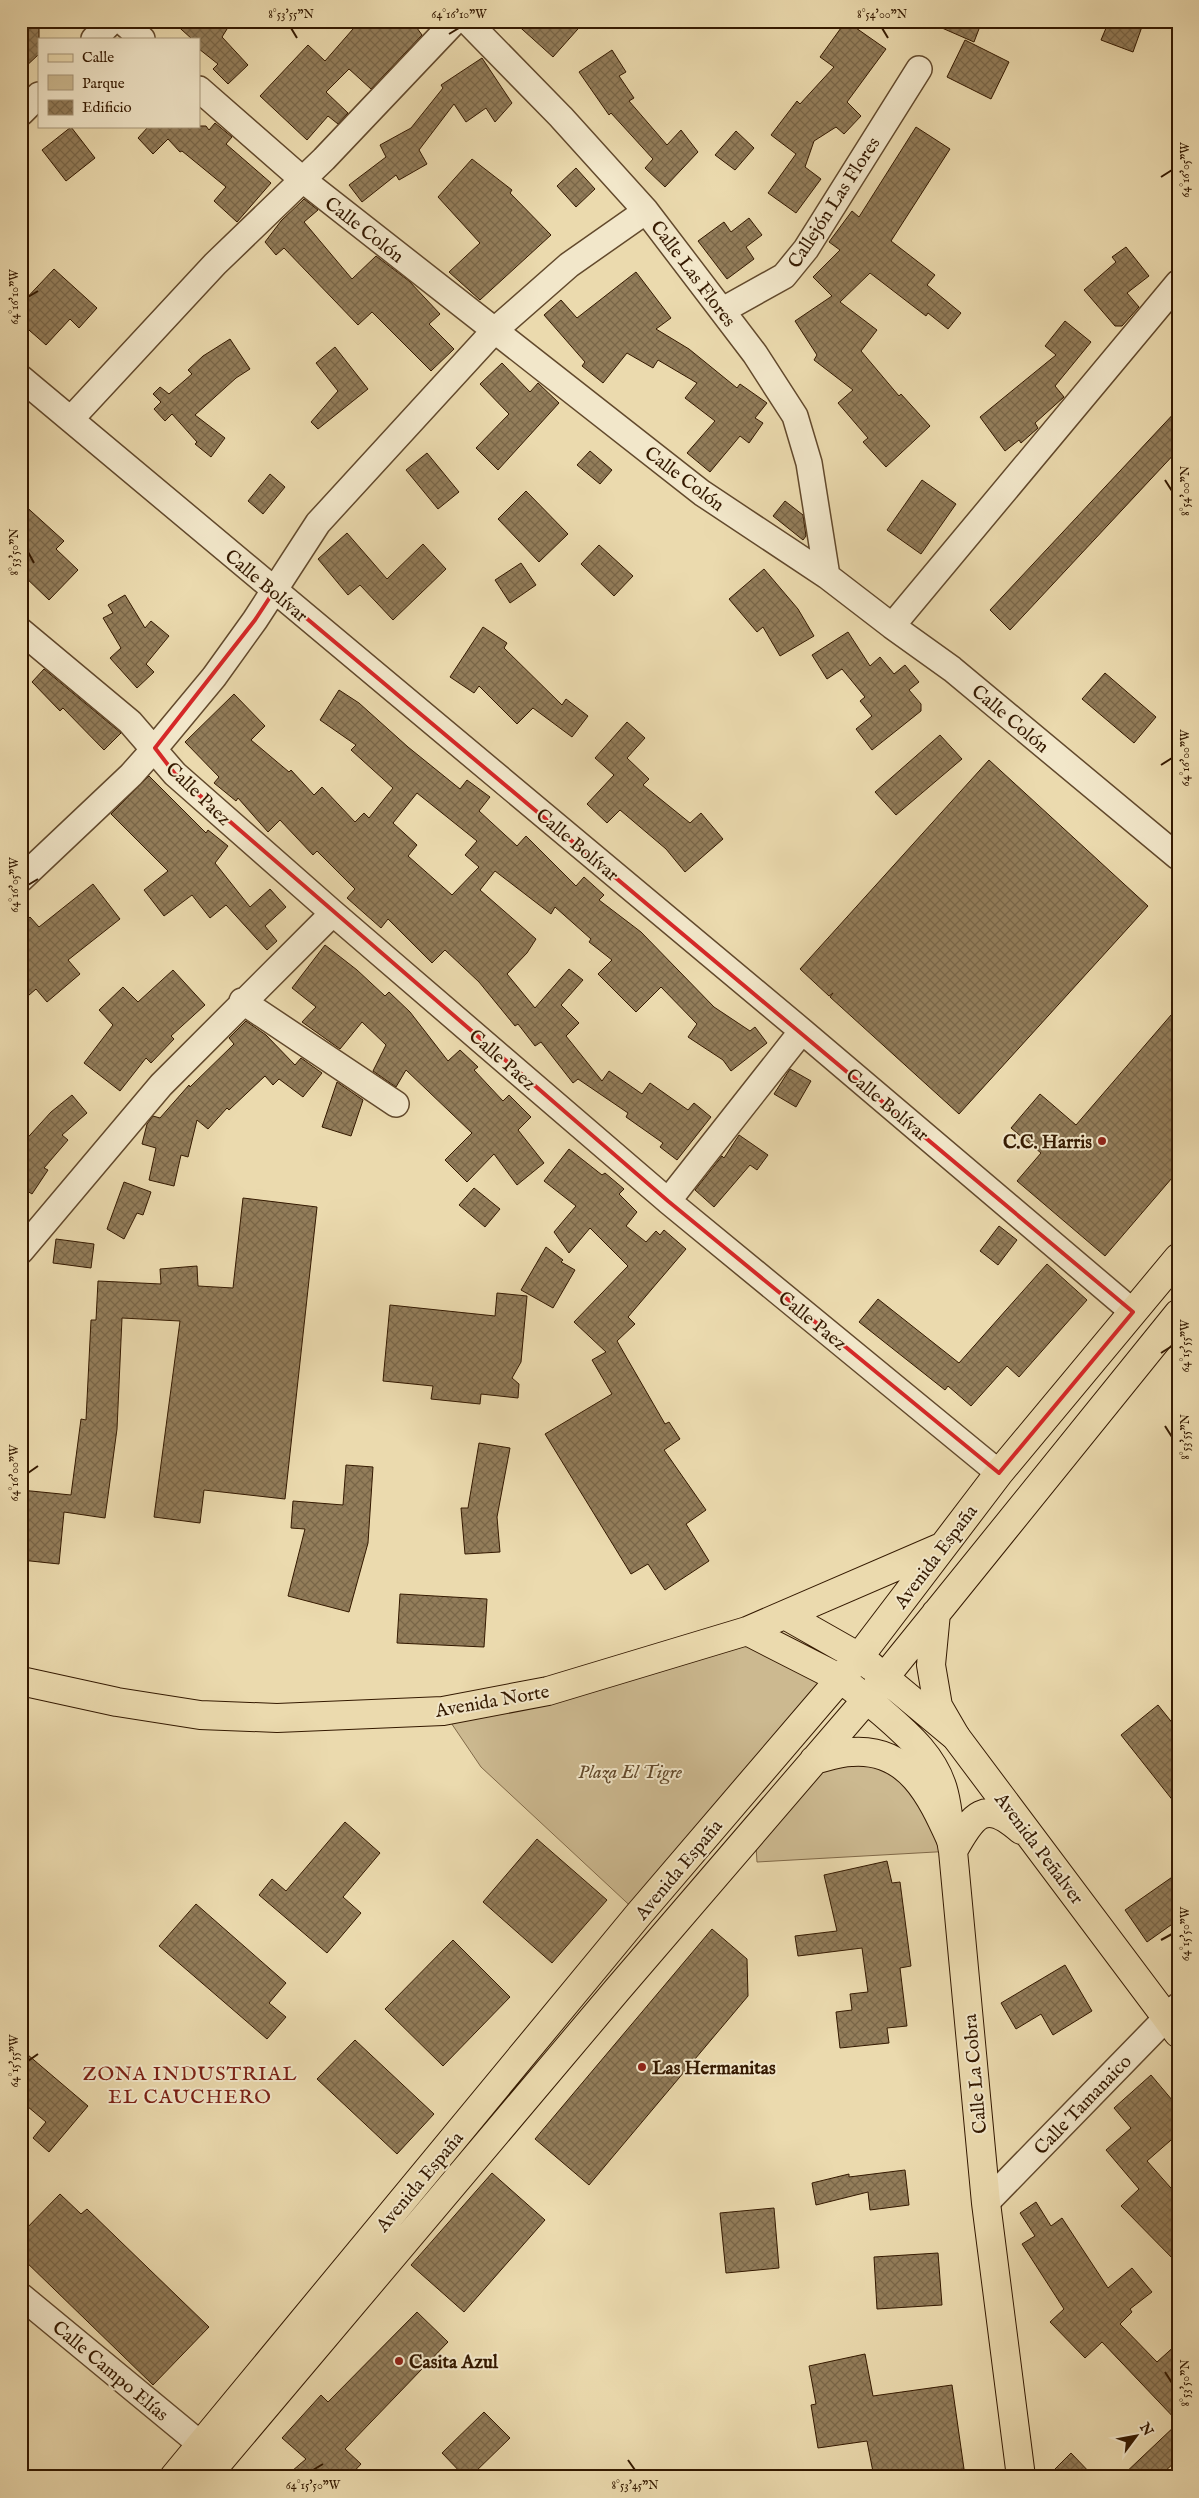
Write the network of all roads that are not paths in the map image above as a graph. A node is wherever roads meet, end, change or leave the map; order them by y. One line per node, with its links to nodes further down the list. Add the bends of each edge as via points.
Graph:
1 (112, 21): 5 (street)
2 (122, 21): 6 (street)
3 (455, 21): 11 (street)
4 (467, 21): 12 (street, Calle Las Flores)
5 (95, 38)
6 (141, 38)
7 (919, 69): 14 (street, Callejón Las Flores, via 806,249 784,276)
8 (200, 90): 11 (street, Calle Colón)
9 (38, 96): 10 (street)
10 (21, 113)
11 (303, 180): 15 (street, Calle Colón); 17 (street, via 215,264)
12 (646, 211): 14 (street, Calle Las Flores); 15 (street, via 569,265)
13 (1178, 283): 20 (street)
14 (723, 310): 18 (street, Calle Las Flores, via 795,416 810,463)
15 (495, 330): 18 (street, Calle Colón, via 702,493); 19 (street, via 318,523)
16 (21, 378): 17 (street, Calle Bolívar)
17 (71, 419): 19 (street, Calle Bolívar)
18 (827, 576): 20 (street, Calle Colón)
19 (274, 591): 22 (street, via 214,677); 27 (street, Calle Bolívar)
20 (892, 626): 23 (street, Calle Colón, via 952,669)
21 (21, 631): 22 (street, Calle Paez, via 130,722)
22 (155, 748): 24 (street, via 131,775); 25 (street, Calle Paez, via 175,774)
23 (1178, 857)
24 (21, 879)
25 (333, 914): 26 (street); 29 (street, Calle Paez)
26 (242, 1001): 28 (street); 30 (street, via 161,1085)
27 (802, 1030): 29 (street); 32 (street, Calle Bolívar)
28 (396, 1104)
29 (668, 1201): 34 (street, Calle Paez)
30 (21, 1251)
31 (1178, 1258): 32 (main road, Avenida España)
32 (1133, 1312): 34 (main road, Avenida España)
33 (1178, 1314): 35 (main road, Avenida España)
34 (999, 1473): 36 (main road, Avenida España)
35 (1012, 1518): 36 (main road, Avenida Norte); 37 (main road, Avenida España)
36 (941, 1547): 38 (main road, Avenida Norte); 40 (main road, Avenida España)
37 (936, 1613): 42 (main road, Avenida España); 45 (main road, via 931,1665 938,1706)
38 (785, 1616): 39 (main road, Avenida Norte); 40 (main road, Avenida Peñalver)
39 (747, 1632): 41 (main road, Calle La Cobra); 43 (main road, Avenida Norte, via 548,1691 443,1711 376,1716 277,1718 200,1715 117,1702)
40 (859, 1656): 41 (main road, Avenida España); 42 (main road, Avenida Peñalver)
41 (841, 1678): 44 (main road, Calle La Cobra); 52 (main road, Avenida España, via 633,1922)
42 (885, 1678): 44 (main road, Avenida España); 45 (main road, Avenida Peñalver)
43 (21, 1681)
44 (867, 1699): 46 (main road, Avenida España); 48 (main road, Calle La Cobra, via 922,1750 937,1772 945,1795)
45 (956, 1737): 47 (main road, Avenida Peñalver)
46 (814, 1760): 48 (main road, via 852,1752 879,1754 904,1766 922,1784); 52 (main road, Avenida España)
47 (1037, 1844): 48 (main road, via 1005,1815 990,1812 976,1818); 49 (main road, Avenida Peñalver)
48 (952, 1845): 50 (main road, Calle La Cobra)
49 (1174, 2019): 50 (street, Calle Tamanaico)
50 (986, 2202): 54 (main road, Calle La Cobra)
51 (21, 2296): 52 (street, Calle Campo Elías)
52 (209, 2461): 53 (main road, Avenida España)
53 (174, 2477)
54 (1021, 2477)

